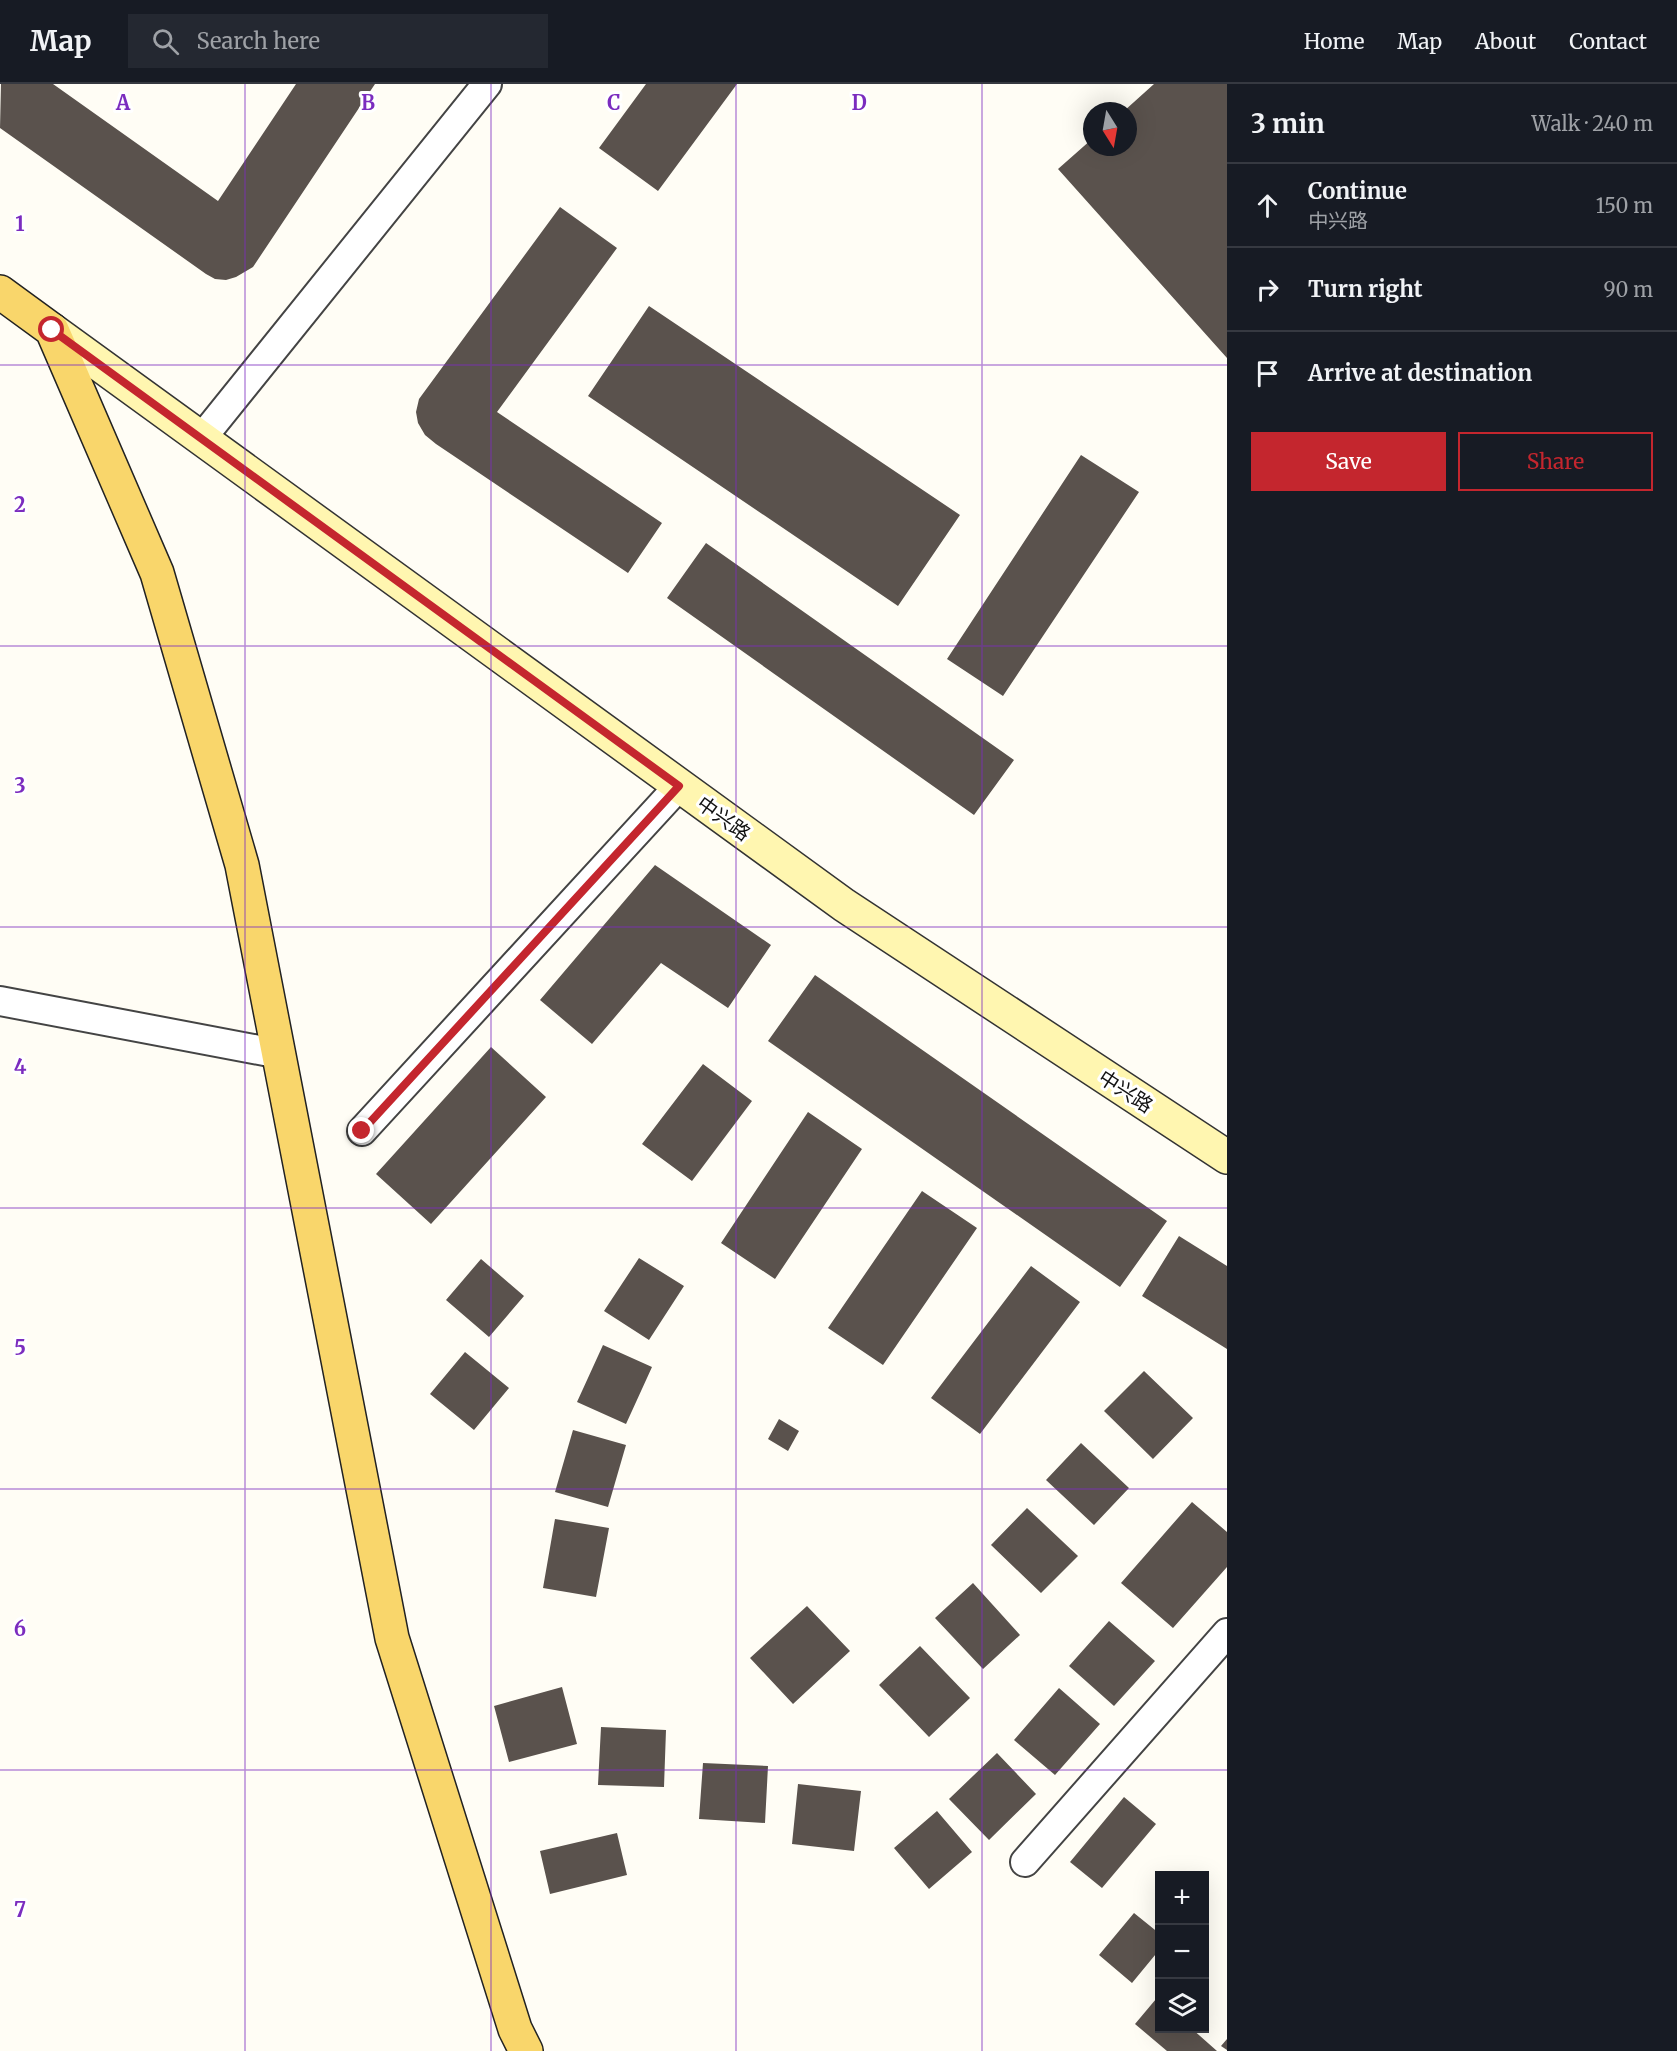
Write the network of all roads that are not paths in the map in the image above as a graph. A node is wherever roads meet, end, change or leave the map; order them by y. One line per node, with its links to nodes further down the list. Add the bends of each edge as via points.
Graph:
1 (487, 84): 4 (street)
2 (0, 292): 3 (main road, 中兴路)
3 (52, 330): 4 (main road, 中兴路); 7 (main road, via 157,573 242,865)
4 (201, 439): 5 (main road, 中兴路)
5 (679, 786): 8 (street); 9 (main road, 中兴路, via 844,905)
6 (0, 1001): 7 (street)
7 (280, 1054): 12 (main road, via 392,1638 515,2029)
8 (362, 1131)
9 (1227, 1157)
10 (1227, 1633): 11 (street)
11 (1025, 1862)
12 (526, 2051)

